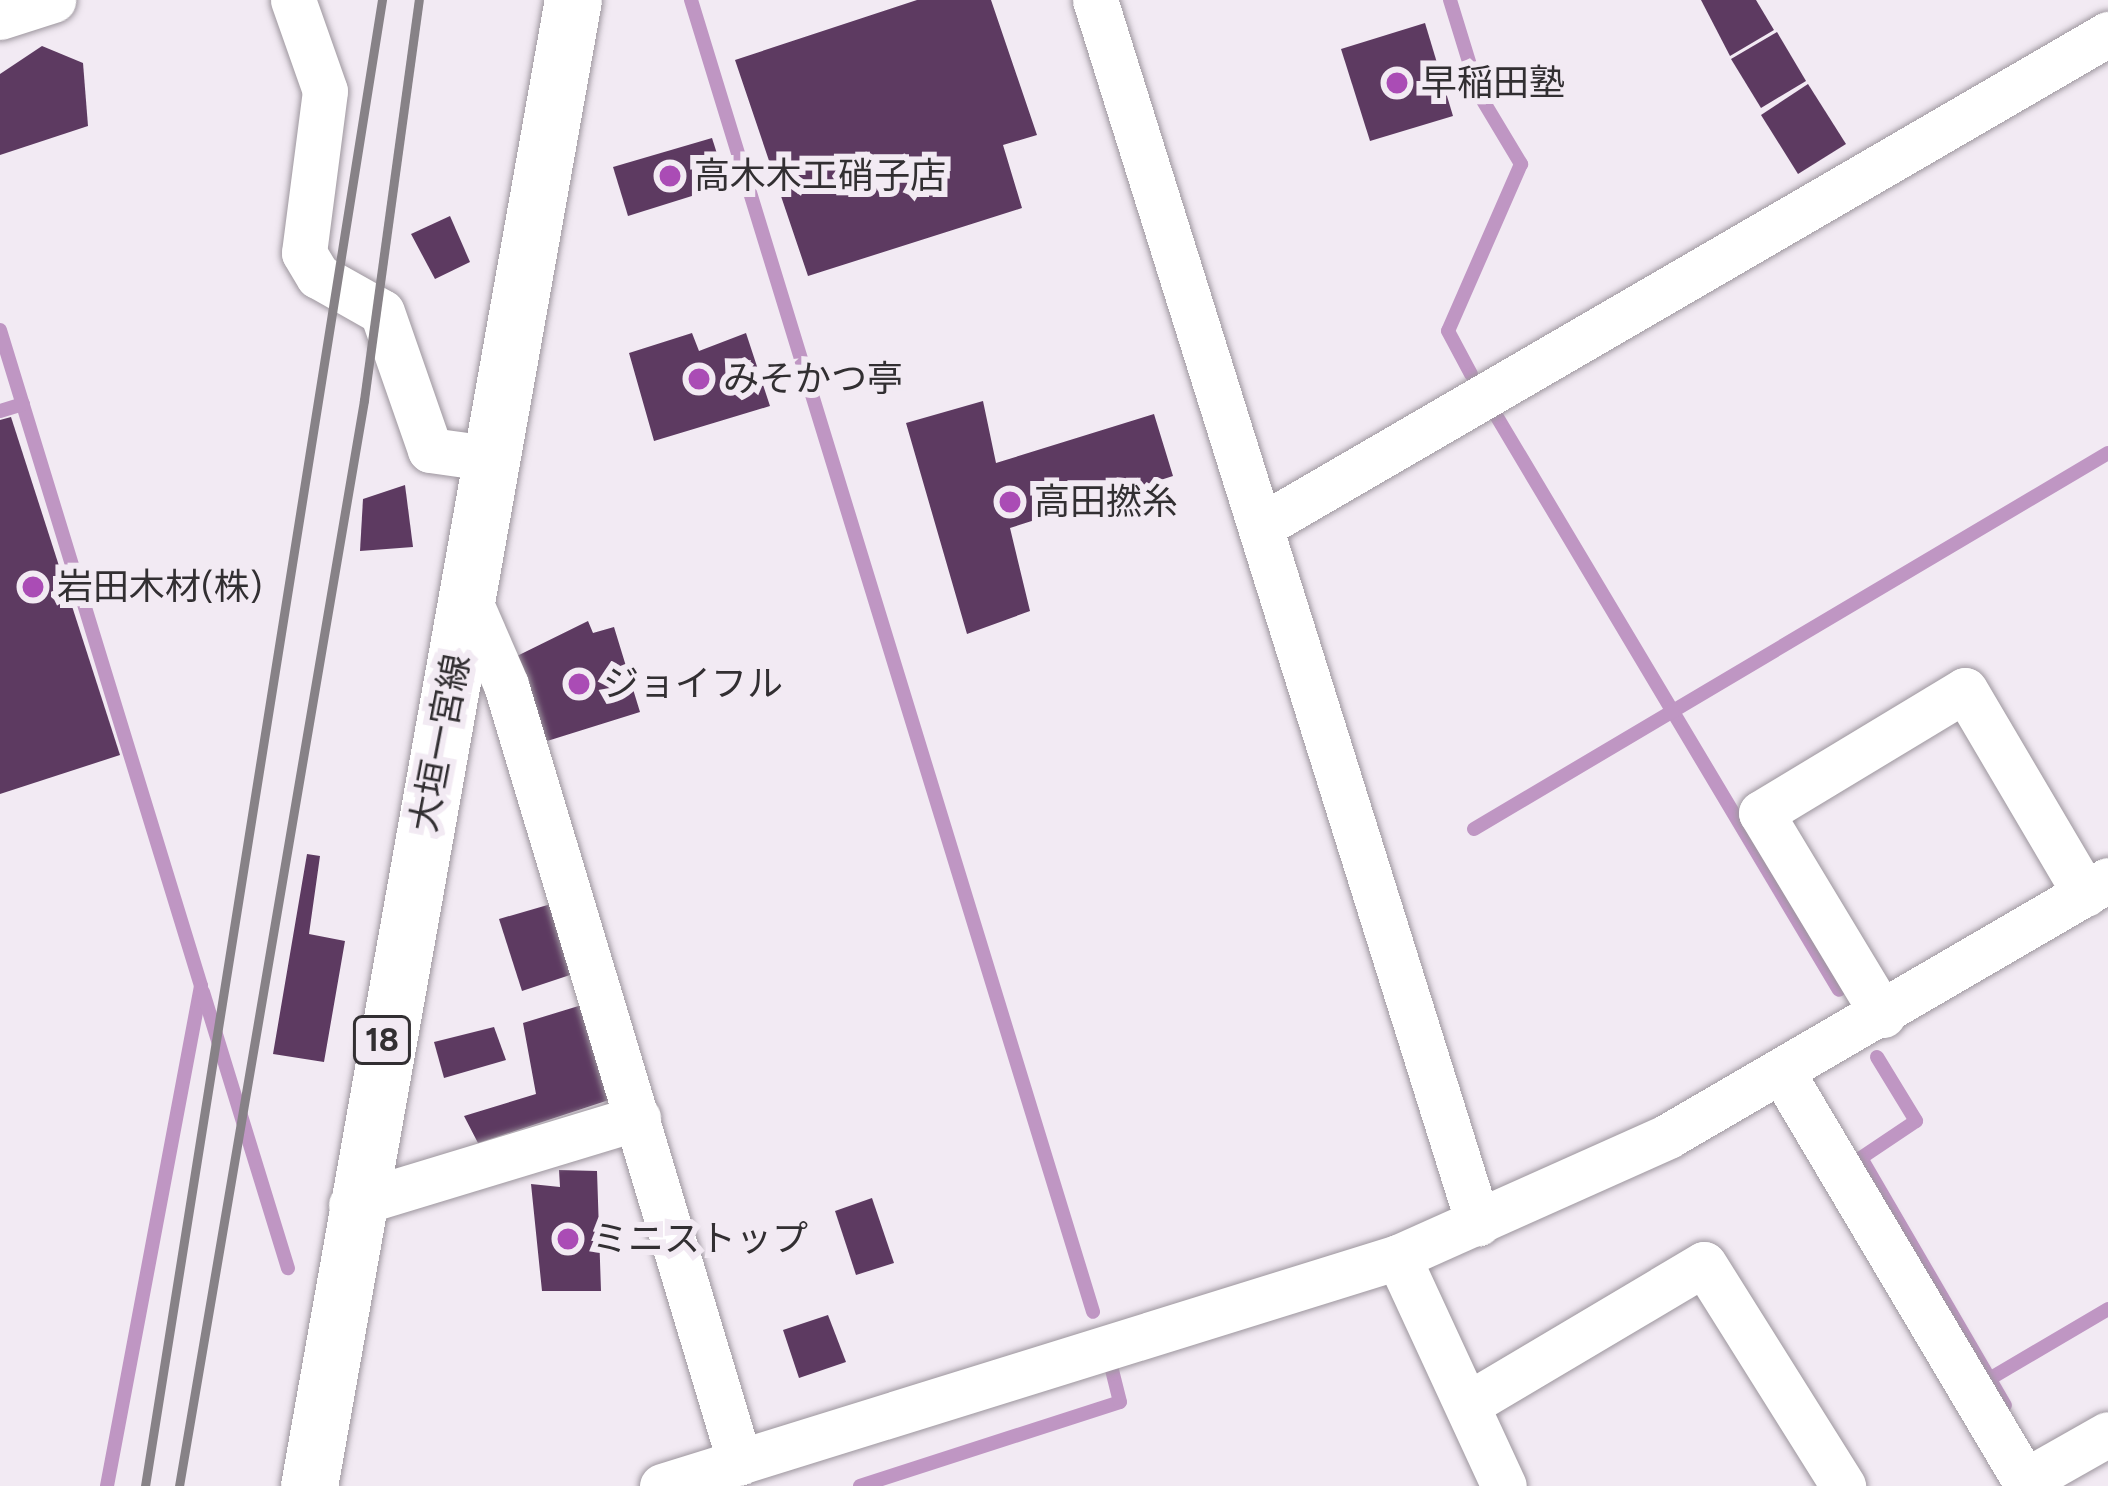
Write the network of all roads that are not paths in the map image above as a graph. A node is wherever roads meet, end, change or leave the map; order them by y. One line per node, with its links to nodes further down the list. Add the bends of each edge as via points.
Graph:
1 (52, 0): 5 (street)
2 (293, 0): 7 (street, via 325,91 304,253 318,276 382,312 430,450)
3 (573, 0): 7 (main road, 大垣一宮線 / 18)
4 (1095, 0): 8 (street)
5 (0, 17)
6 (2108, 34): 8 (street)
7 (488, 458): 9 (main road, 大垣一宮線 / 18)
8 (1261, 526): 15 (street)
9 (468, 597): 13 (street, via 506,685); 14 (main road, 大垣一宮線 / 18)
10 (2096, 887): 11 (street); 11 (street, via 1965,690 1761,813)
11 (1883, 1015): 12 (street)
12 (1782, 1072): 15 (street); 20 (street)
13 (638, 1118): 14 (street); 19 (street)
14 (350, 1205): 21 (main road, 大垣一宮線 / 18)
15 (1478, 1223): 16 (street)
16 (1398, 1257): 17 (street); 19 (street)
17 (1468, 1404): 23 (street); 24 (street, via 1704,1264)
18 (2108, 1433): 20 (street)
19 (740, 1463): 22 (street)
20 (2027, 1484)
21 (309, 1486)
22 (662, 1486)
23 (1504, 1486)
24 (1843, 1486)

